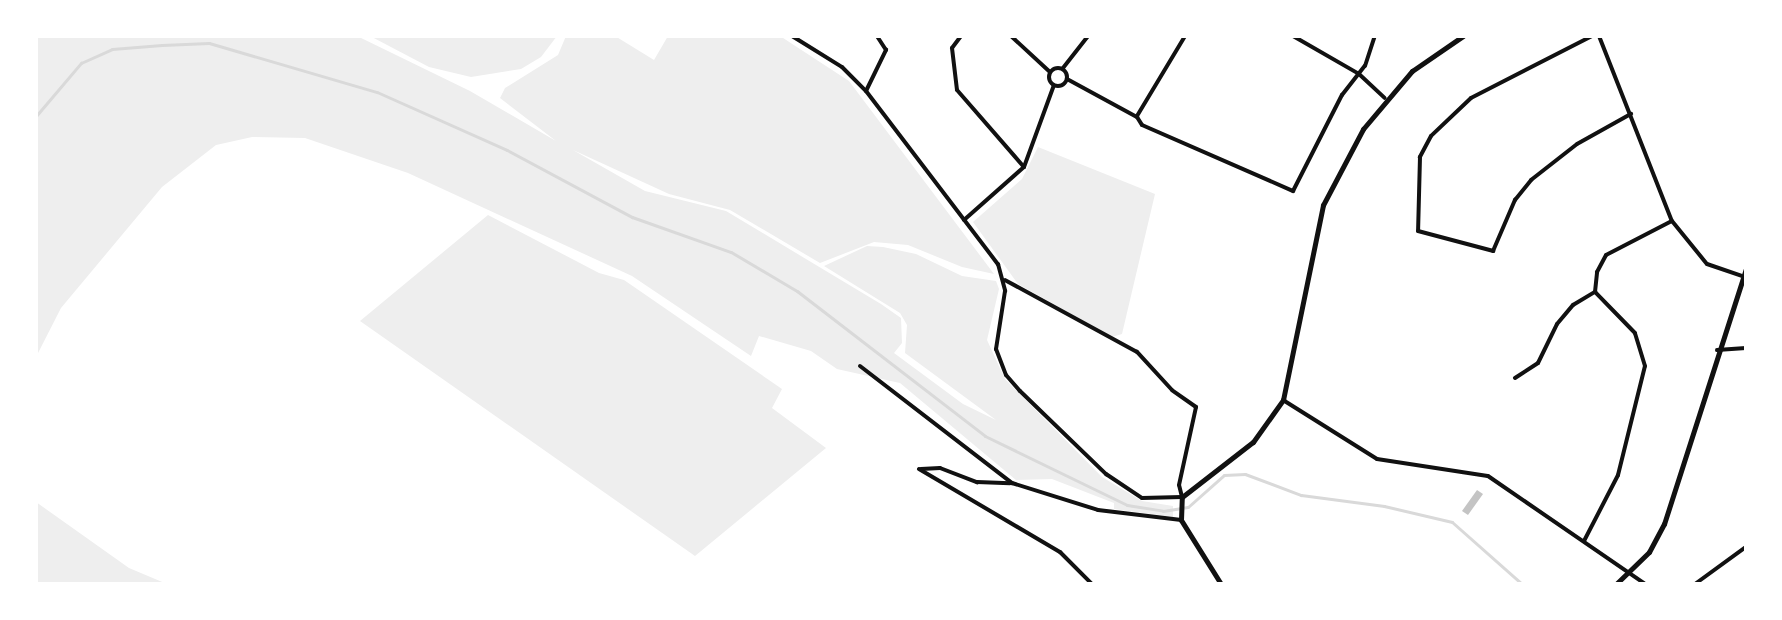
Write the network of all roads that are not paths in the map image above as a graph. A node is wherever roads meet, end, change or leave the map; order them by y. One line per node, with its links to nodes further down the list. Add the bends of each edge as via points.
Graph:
1 (792, 36): 17 (street, via 842,67)
2 (877, 36): 17 (street, via 886,50)
3 (961, 36): 21 (street, via 952,48 957,90)
4 (1011, 36): 13 (street)
5 (1088, 36): 12 (street)
6 (1185, 36): 20 (street)
7 (1293, 36): 14 (street)
8 (1375, 36): 14 (street)
9 (1463, 36): 18 (main road, via 1412,71)
10 (1592, 36): 19 (street, via 1471,98 1431,136 1420,157 1418,231 1493,251 1515,200 1531,180 1577,144)
11 (1599, 36): 19 (street)
12 (1063, 68): 13 (street); 15 (street)
13 (1050, 72): 16 (street)
14 (1359, 74): 18 (street); 20 (street, via 1342,95 1293,191 1142,125)
15 (1067, 79): 16 (street); 20 (street)
16 (1054, 85): 21 (street)
17 (866, 91): 22 (street)
18 (1385, 98): 32 (main road, via 1323,205)
19 (1631, 114): 23 (street)
20 (1137, 117)
21 (1024, 167): 22 (street)
22 (964, 220): 26 (street)
23 (1672, 221): 25 (street, via 1707,264); 27 (street, via 1606,255)
24 (1746, 268): 25 (main road)
25 (1741, 276): 29 (main road)
26 (1005, 280): 34 (street, via 995,335 1006,375 1106,474 1142,498); 34 (street, via 1137,352 1196,407 1179,485)
27 (1595, 292): 31 (street, via 1573,305 1538,363); 36 (street, via 1635,333 1645,366 1618,475)
28 (1746, 348): 29 (street)
29 (1717, 350): 38 (main road, via 1664,524 1649,552)
30 (860, 366): 33 (street)
31 (1515, 378)
32 (1283, 400): 34 (main road, via 1253,442); 36 (street, via 1377,459 1488,476)
33 (1012, 483): 35 (street, via 1098,510); 39 (street, via 977,482 940,468 919,469 1060,552)
34 (1182, 500): 35 (main road)
35 (1181, 518): 40 (main road)
36 (1584, 541): 38 (street)
37 (1746, 547): 43 (street)
38 (1628, 573): 41 (main road); 42 (street)
39 (1092, 584)
40 (1221, 584)
41 (1616, 584)
42 (1645, 584)
43 (1695, 584)

